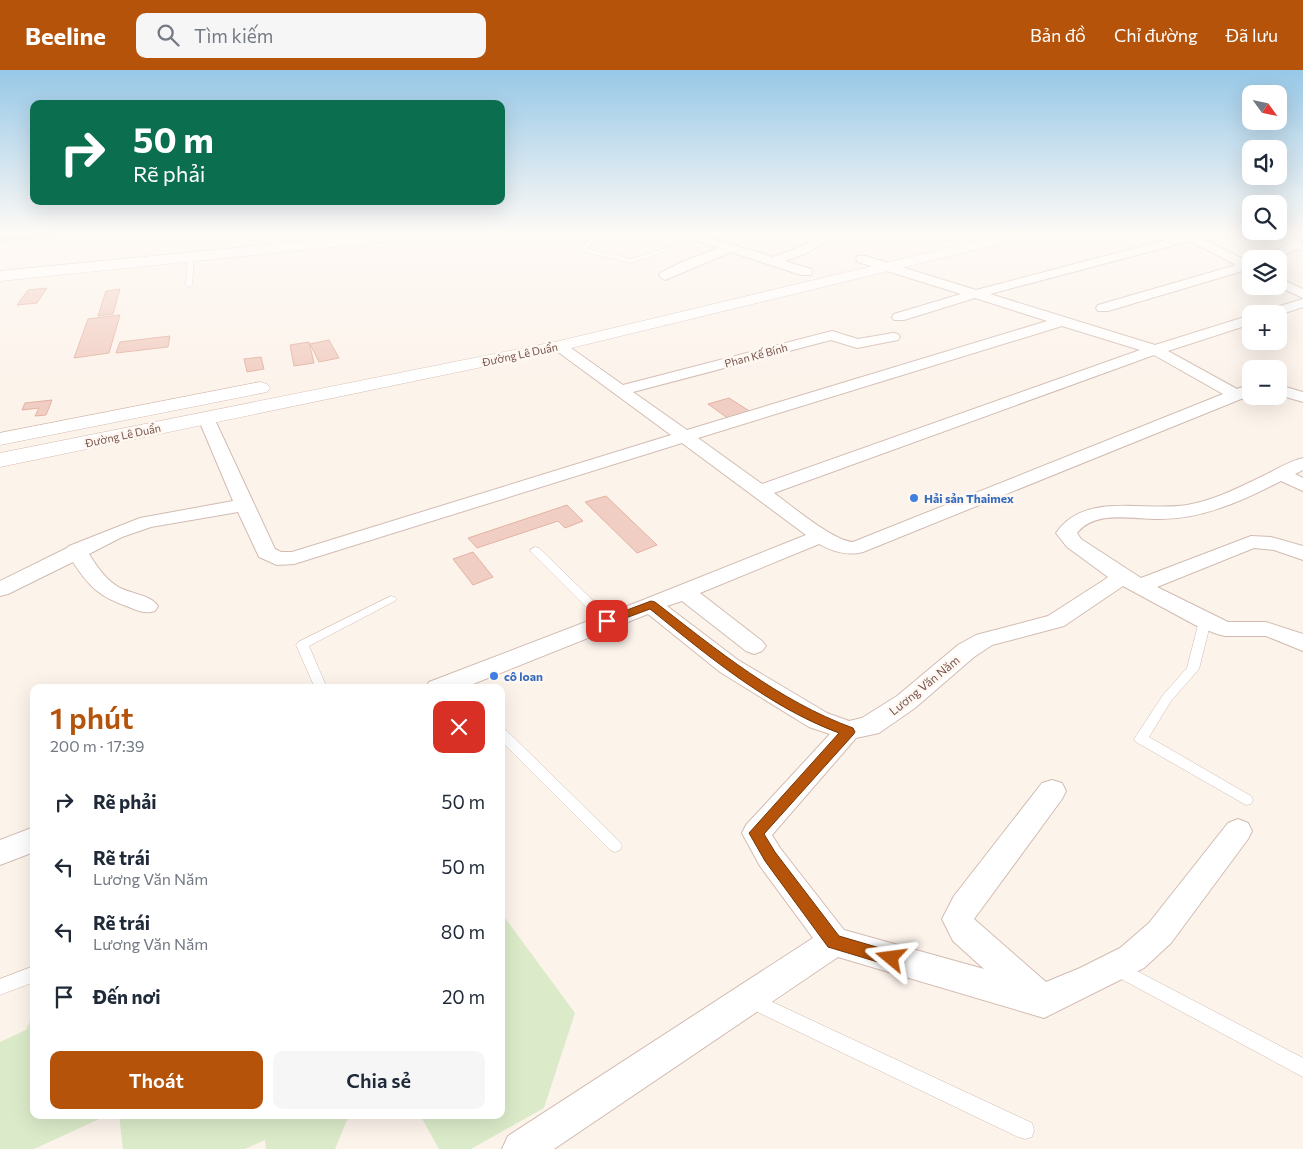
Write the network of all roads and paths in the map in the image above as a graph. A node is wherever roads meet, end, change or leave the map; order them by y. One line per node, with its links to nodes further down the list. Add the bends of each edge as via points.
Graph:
1 (189, 281): 7 (lane)
2 (765, 281): 17 (main road, Đường Lê Duẩn)
3 (823, 281): 20 (main road, Đường Lê Duẩn)
4 (935, 281): 9 (street)
5 (1024, 281): 9 (street)
6 (1196, 281): 12 (street)
7 (189, 285)
8 (1287, 286): 10 (street)
9 (976, 294): 14 (street); 15 (street)
10 (1303, 294)
11 (1303, 303): 13 (street)
12 (1103, 308)
13 (1287, 308)
14 (899, 316)
15 (1062, 321): 21 (street); 29 (street)
16 (1242, 322): 21 (street)
17 (545, 332): 19 (main road, Đường Lê Duẩn); 20 (main road)
18 (893, 337): 23 (street, Phan Kế Bính, via 857,344 832,335)
19 (477, 345)
20 (559, 346): 23 (street); 28 (main road, Đường Lê Duẩn)
21 (1155, 350): 24 (street); 36 (street)
22 (275, 385): 31 (main road, Đường Lê Duẩn)
23 (620, 391): 29 (street)
24 (1242, 391)
25 (1287, 392): 27 (street)
26 (1242, 393): 38 (street, via 856,548 840,548)
27 (1303, 397)
28 (206, 418): 31 (main road, Đường Lê Duẩn); 37 (street)
29 (684, 437): 36 (street); 37 (street, via 294,558 277,559 266,553)
30 (0, 439): 31 (main road, Đường Lê Duẩn)
31 (26, 444): 32 (main road, Đường Lê Duẩn)
32 (0, 460)
33 (1303, 463): 34 (street)
34 (1280, 474): 35 (street); 42 (street, via 1224,502 1198,510 1098,513 1084,516 1070,525 1066,533 1074,543)
35 (1303, 485)
36 (759, 492): 38 (street)
37 (246, 505): 39 (street, via 147,522)
38 (821, 536): 44 (street)
39 (76, 550): 43 (street); 47 (street, via 102,588)
40 (535, 550): 48 (lane)
41 (1303, 554): 42 (street, Lương Văn Năm, via 1267,541 1251,542)
42 (1130, 581): 49 (street); 54 (street, Lương Văn Năm, via 1112,585 1056,621 984,640 966,651 906,702 870,726)
43 (0, 589)
44 (685, 592): 46 (street); 51 (street)
45 (391, 599): 52 (lane, via 302,645)
46 (651, 605): 48 (street); 54 (street, via 729,666 818,720)
47 (147, 606)
48 (607, 621): 53 (street)
49 (1205, 621): 50 (street, via 1225,629 1266,629); 57 (lane, via 1193,669 1167,698 1141,739)
50 (1303, 643)
51 (754, 646)
52 (319, 684)
53 (453, 684)
54 (848, 732): 62 (street, via 756,833 770,857)
55 (505, 737): 60 (lane)
56 (1052, 790): 67 (street, via 958,918 964,931)
57 (1246, 800)
58 (1238, 831): 63 (street, via 1160,933 1132,958)
59 (30, 841): 61 (street)
60 (615, 846)
61 (0, 853)
62 (834, 942): 66 (street); 67 (street)
63 (1114, 967): 67 (street, via 1062,990); 68 (lane)
64 (30, 976): 65 (lane)
65 (0, 987)
66 (749, 999): 69 (lane); 70 (street)
67 (1044, 1002)
68 (1303, 1068)
69 (1025, 1130)
70 (521, 1149)

